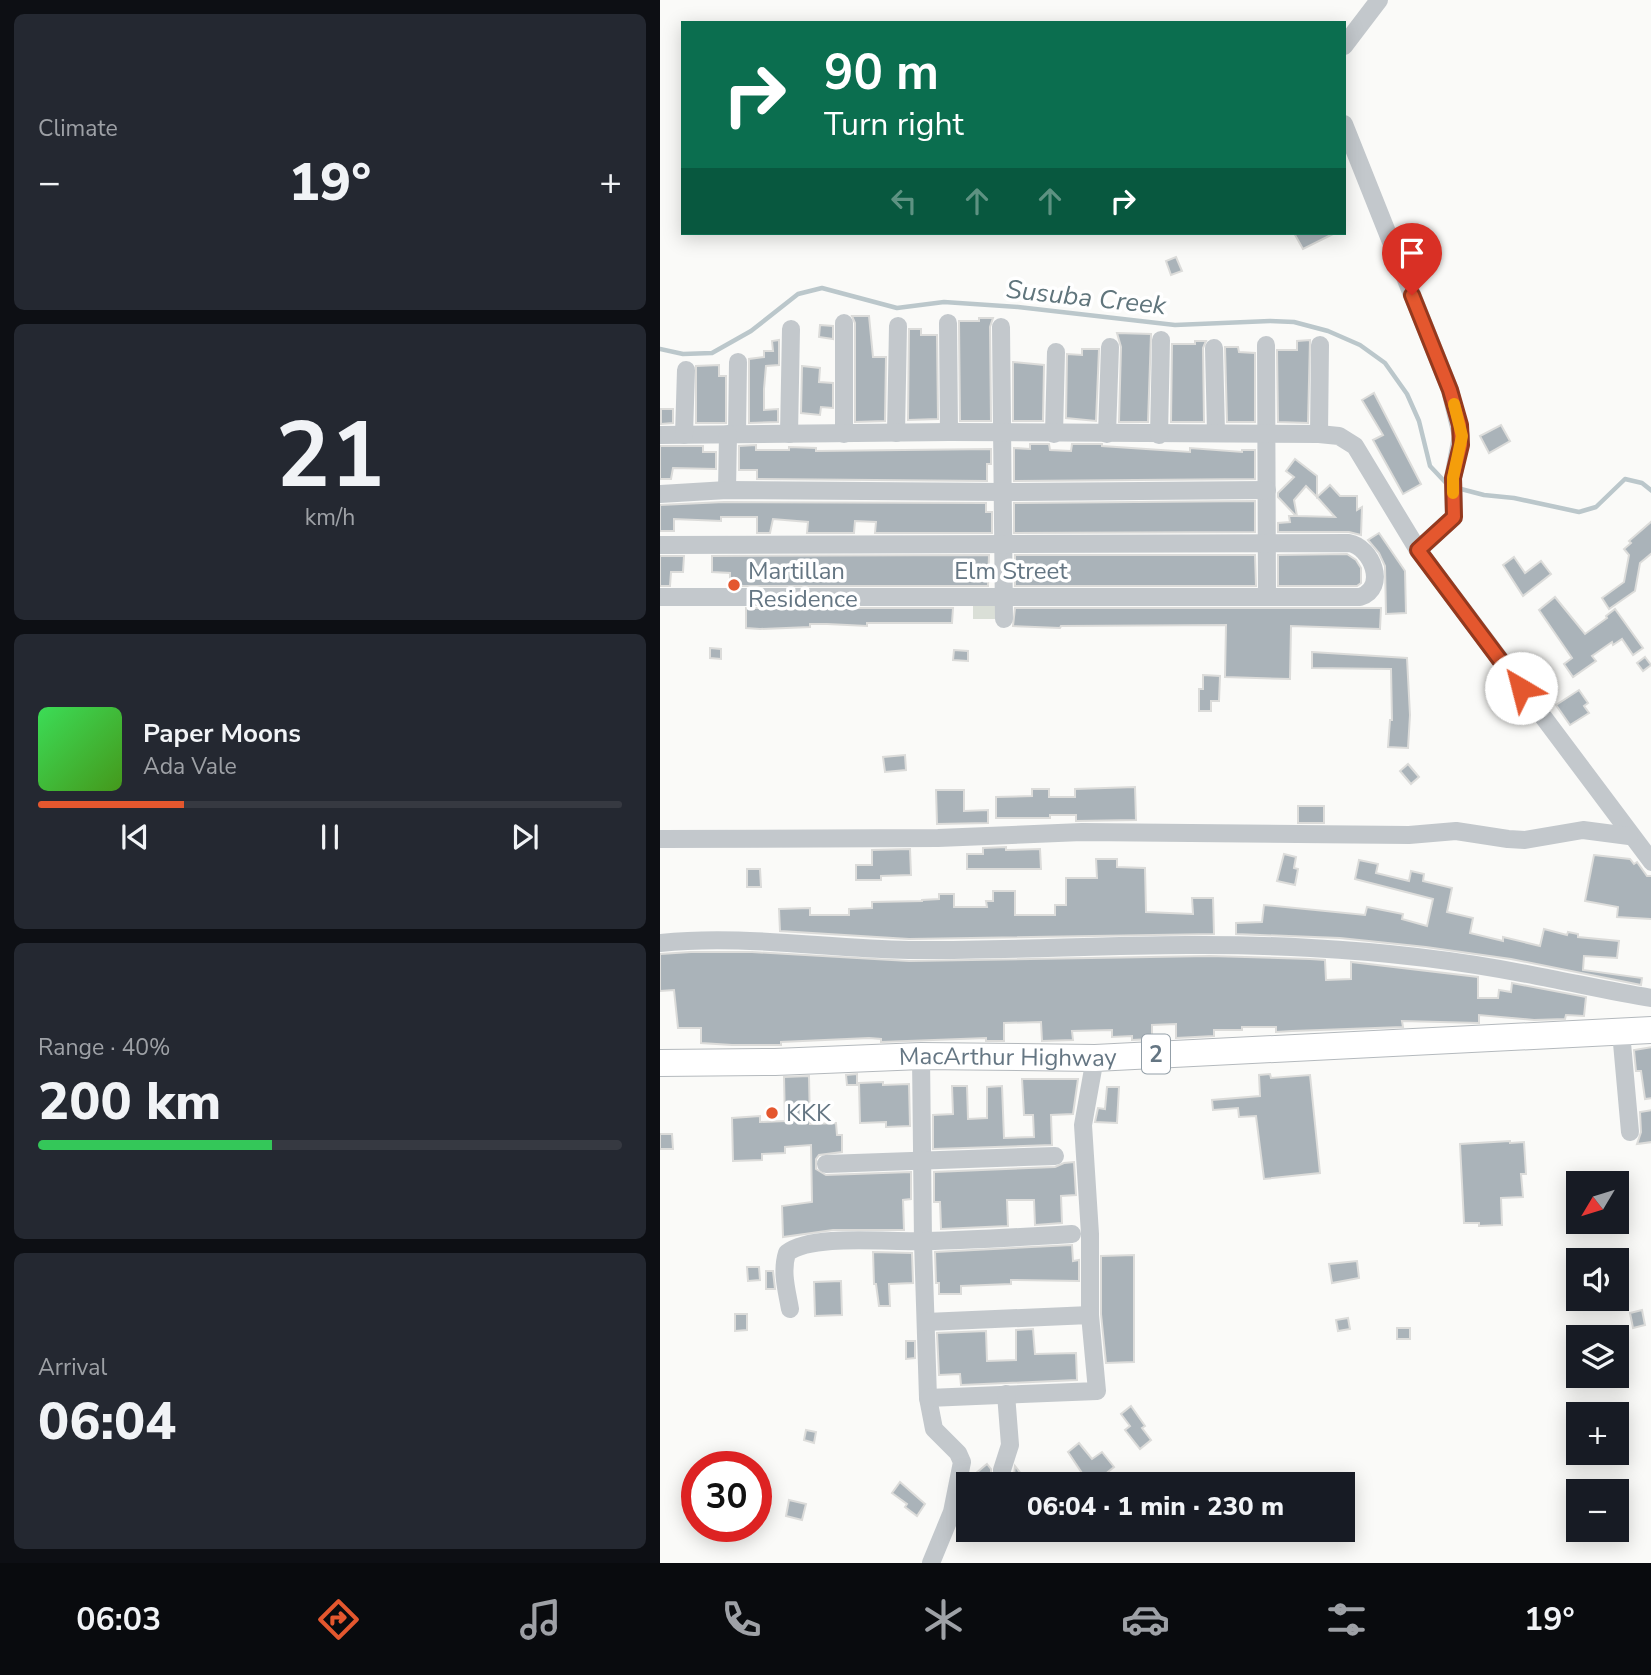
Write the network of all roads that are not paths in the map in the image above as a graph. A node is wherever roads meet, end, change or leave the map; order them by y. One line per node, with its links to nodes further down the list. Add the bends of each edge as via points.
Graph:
1 (1379, 0): 2 (street)
2 (1346, 43)
3 (1346, 129): 38 (street, via 1460,425 1461,445 1453,478 1454,517)
4 (844, 323): 22 (street)
5 (948, 323): 17 (street)
6 (898, 326): 18 (street)
7 (1001, 327): 23 (street)
8 (791, 329): 21 (street)
9 (1161, 340): 29 (street)
10 (1266, 345): 30 (street)
11 (1320, 345): 26 (street)
12 (1110, 347): 25 (street)
13 (1214, 348): 19 (street)
14 (1056, 352): 24 (street)
15 (738, 362): 20 (street)
16 (686, 370): 28 (street)
17 (949, 432): 18 (street); 23 (street)
18 (896, 433): 22 (street)
19 (1216, 433): 29 (street); 30 (street)
20 (732, 434): 21 (street); 28 (street); 31 (street)
21 (789, 434): 22 (street)
22 (844, 434)
23 (1001, 434): 24 (street); 33 (street)
24 (1054, 434): 25 (street)
25 (1107, 434): 29 (street)
26 (1319, 434): 30 (street); 38 (street, via 1339,436 1355,446)
27 (660, 435): 28 (street)
28 (684, 435)
29 (1159, 435)
30 (1267, 435): 32 (street)
31 (727, 490): 33 (street); 34 (street)
32 (1267, 490): 33 (street); 36 (street)
33 (1002, 492): 35 (street)
34 (660, 494)
35 (1003, 544): 36 (street); 37 (street); 39 (street)
36 (1267, 544): 40 (street); 40 (street, Elm Street, via 1356,545 1375,572 1373,590 1360,597)
37 (660, 545)
38 (1418, 550): 43 (street)
39 (1004, 595): 40 (street, Elm Street); 41 (street, Elm Street); 42 (street)
40 (1267, 596)
41 (661, 597)
42 (1004, 619)
43 (1629, 836): 44 (street, via 1583,830 1536,839 1456,831 1409,835 1082,832 938,838); 45 (street)
44 (660, 839)
45 (1651, 862)
46 (660, 943): 47 (street, via 685,940 910,950 1310,947 1535,975)
47 (1651, 998)
48 (1651, 1030): 49 (highway, MacArthur Highway / 2)
49 (1621, 1032): 51 (highway, MacArthur Highway / 2); 53 (street)
50 (921, 1056): 51 (highway, MacArthur Highway / 2); 52 (highway, MacArthur Highway / 2); 55 (street)
51 (1095, 1058): 60 (street, via 1083,1125)
52 (660, 1063)
53 (1630, 1132)
54 (1055, 1156): 55 (street)
55 (922, 1162): 56 (street); 58 (street)
56 (826, 1164)
57 (1072, 1234): 58 (street)
58 (923, 1242): 59 (street, via 834,1241 792,1249 784,1267); 61 (street)
59 (790, 1309)
60 (1090, 1315): 61 (street); 62 (street, via 1097,1391)
61 (926, 1322): 63 (street)
62 (1006, 1394): 63 (street); 64 (street, via 1010,1446)
63 (928, 1398): 65 (street, via 934,1429 962,1462 952,1512)
64 (1002, 1472)
65 (931, 1563)

